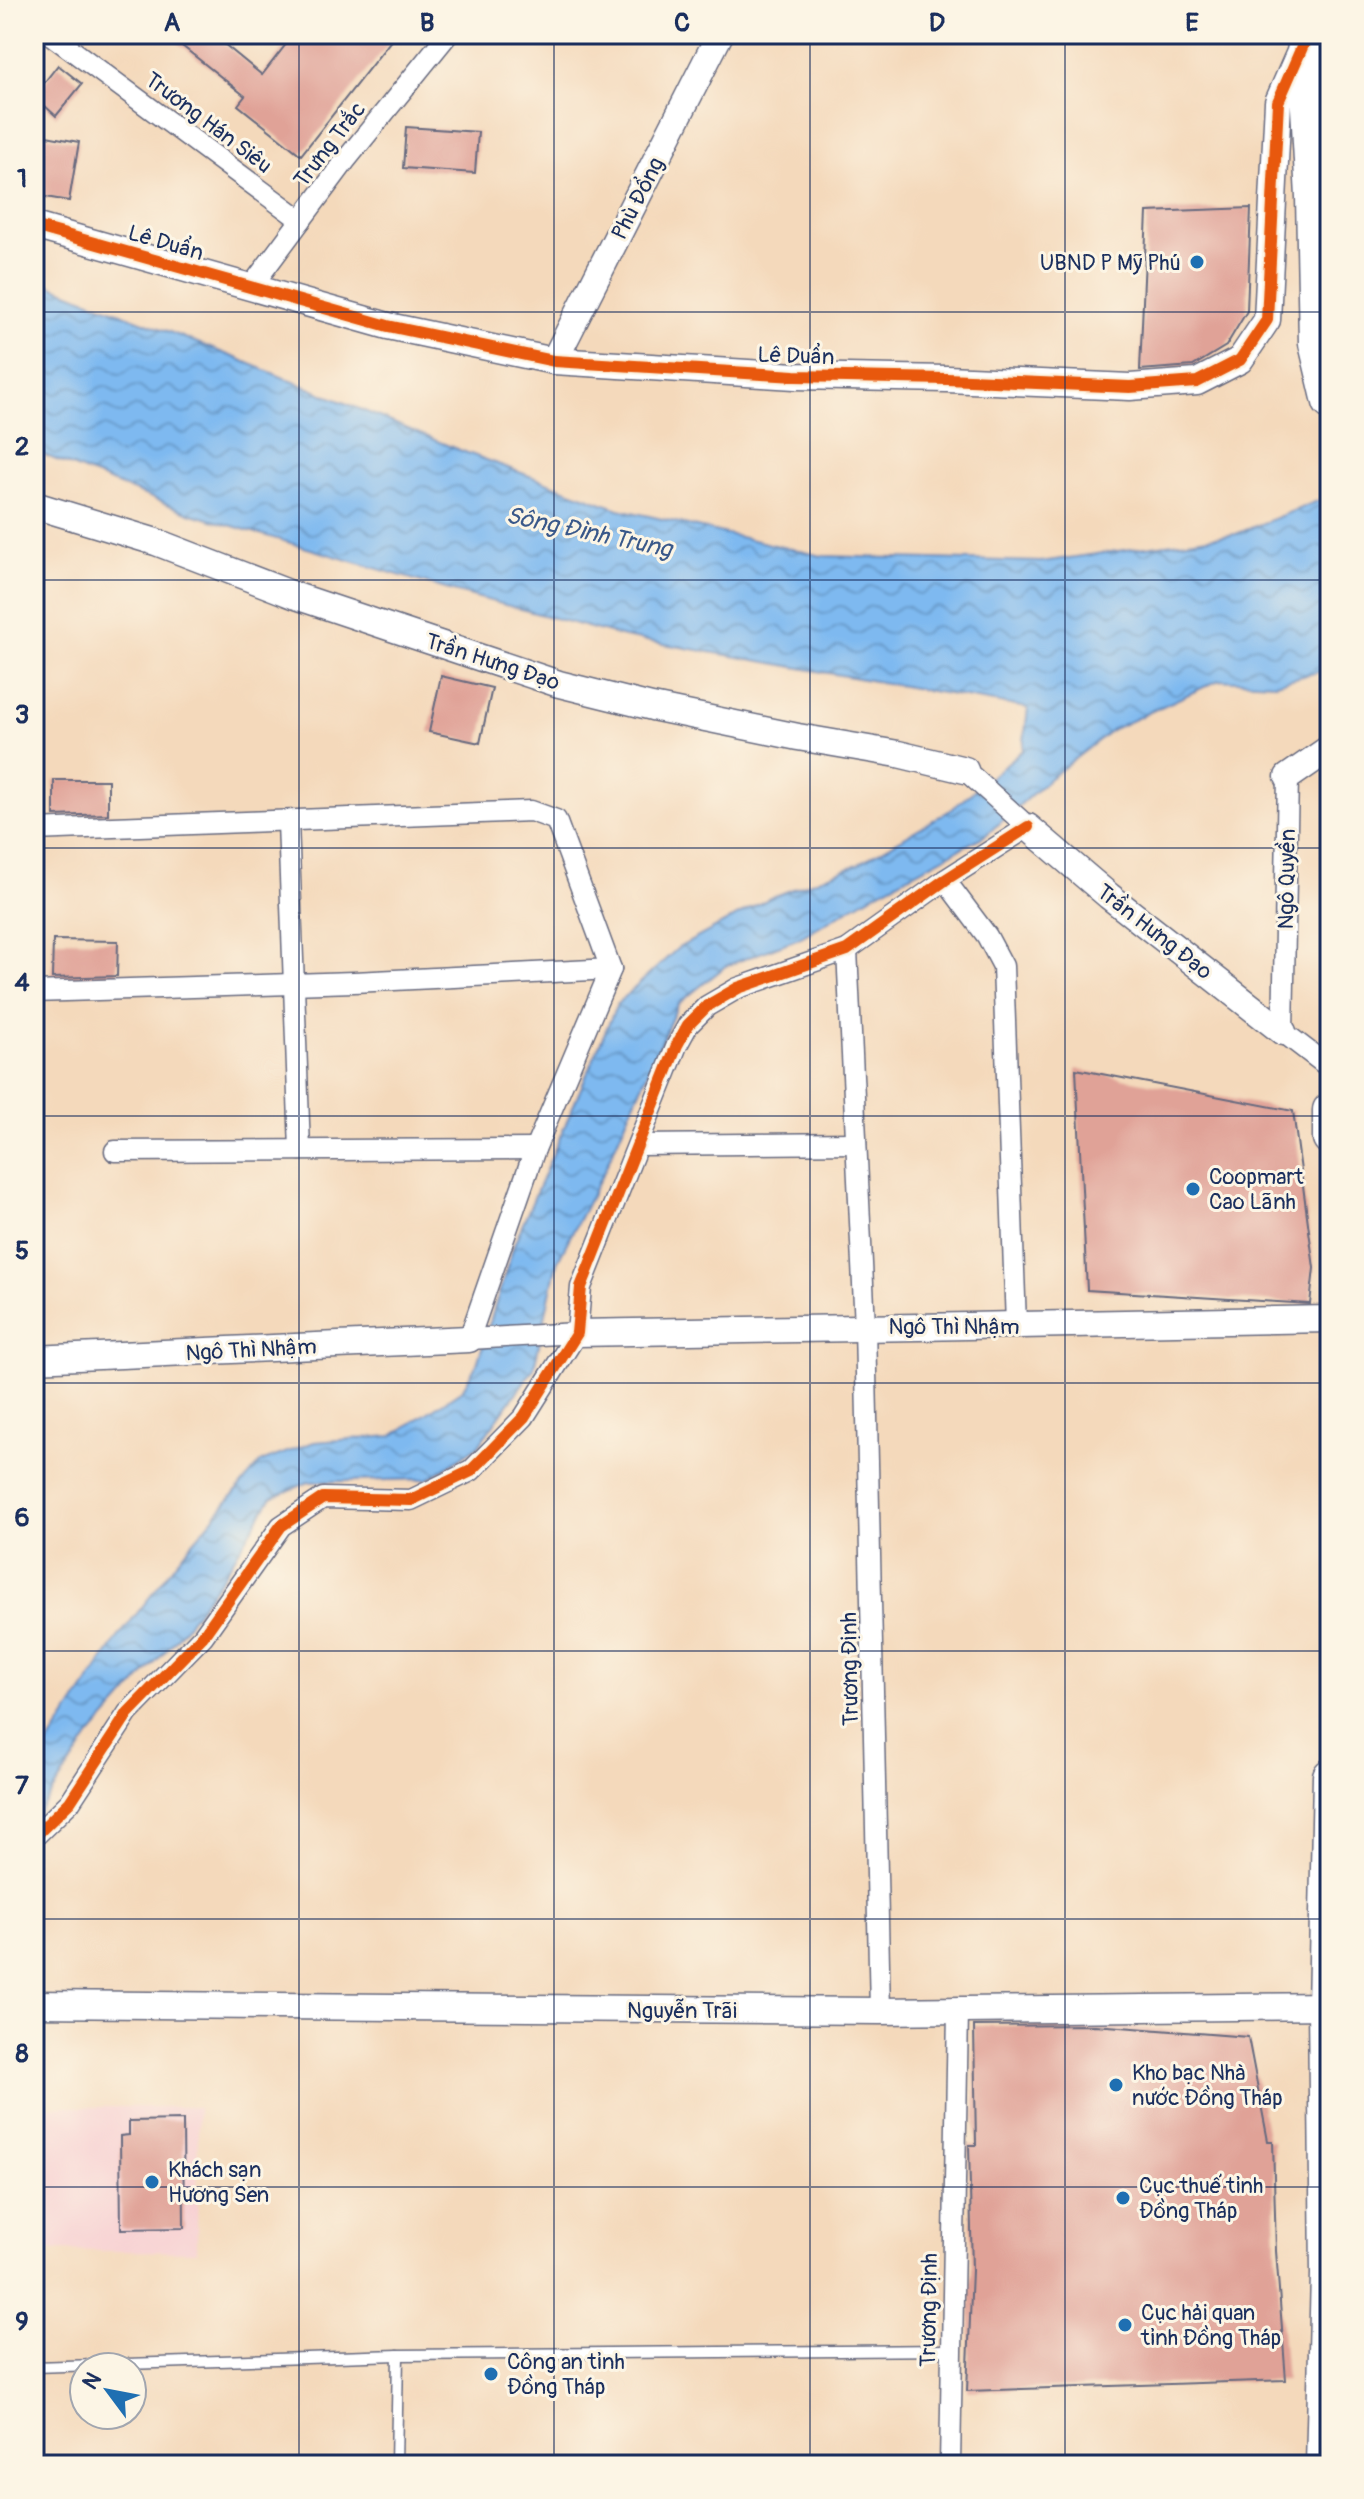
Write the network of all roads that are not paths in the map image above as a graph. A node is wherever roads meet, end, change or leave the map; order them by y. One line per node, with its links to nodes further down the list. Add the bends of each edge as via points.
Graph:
1 (50, 34): 5 (street, Trương Hán Siêu)
2 (448, 34): 5 (street, Trưng Trắc)
3 (720, 34): 8 (street, Phù Đổng)
4 (1303, 40): 8 (street, Lê Duẩn, via 1278,102 1267,320 1240,360 1197,382 1130,387 795,376); 9 (highway, via 1316,343)
5 (301, 220): 7 (street, Trưng Trắc)
6 (34, 226): 7 (street, Lê Duẩn)
7 (251, 287): 8 (street, Lê Duẩn, via 388,326)
8 (554, 361)
9 (1330, 402)
10 (34, 505): 12 (street, Trần Hưng Đạo, via 156,542 296,596 559,684)
11 (1330, 748): 13 (street, Ngô Quyền)
12 (965, 770): 15 (street)
13 (1288, 777): 22 (street, Ngô Quyền)
14 (288, 822): 16 (street); 19 (street, via 531,811 556,820); 20 (street)
15 (1028, 827): 17 (street); 22 (street, Trần Hưng Đạo)
16 (34, 830)
17 (945, 880): 18 (street); 32 (street, via 1003,966)
18 (847, 950): 26 (street, Trương Định); 27 (street, via 738,988 707,1006 677,1045)
19 (611, 969): 20 (street); 28 (street)
20 (294, 983): 21 (street); 29 (street)
21 (34, 992)
22 (1283, 1032): 23 (street)
23 (1330, 1068)
24 (1330, 1110): 25 (highway)
25 (1330, 1138)
26 (856, 1143): 27 (street); 33 (street, Trương Định)
27 (638, 1145): 34 (street, via 581,1287)
28 (535, 1149): 29 (street); 35 (street)
29 (300, 1150): 30 (street)
30 (115, 1151)
31 (1330, 1319): 32 (street, Ngô Thì Nhậm)
32 (1016, 1325): 33 (street, Ngô Thì Nhậm)
33 (865, 1326): 34 (street, Ngô Thì Nhậm); 41 (street, Trương Định)
34 (577, 1333): 35 (street); 38 (street, via 524,1417 471,1471 411,1500 323,1498 281,1526 203,1636 128,1713 70,1802)
35 (469, 1339): 36 (street, Ngô Thì Nhậm)
36 (34, 1359)
37 (1330, 1776): 40 (highway)
38 (34, 1837)
39 (34, 2004): 41 (street, Nguyễn Trãi)
40 (1328, 2006): 42 (street, Nguyễn Trãi); 43 (highway)
41 (880, 2011): 42 (street, Nguyễn Trãi)
42 (958, 2011): 44 (street, Trương Định)
43 (1329, 2274): 47 (highway)
44 (952, 2350): 45 (lane); 49 (street, Trương Định)
45 (398, 2355): 46 (lane); 48 (lane)
46 (34, 2367)
47 (1325, 2455)
48 (396, 2465)
49 (950, 2465)

